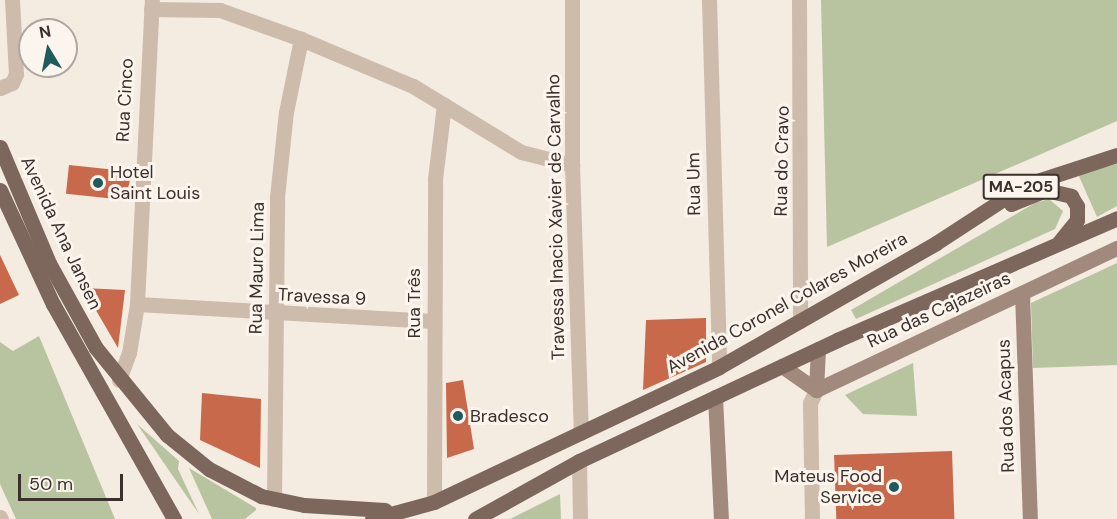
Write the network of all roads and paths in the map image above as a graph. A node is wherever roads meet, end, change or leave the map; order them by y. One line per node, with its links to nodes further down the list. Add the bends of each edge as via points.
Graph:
1 (12, 0): 7 (street, via 16,74 12,83)
2 (572, 0): 11 (street, Travessa Inacio Xavier de Carvalho)
3 (709, 0): 24 (street, Rua Um)
4 (799, 0): 21 (street, Rua do Cravo)
5 (152, 4): 6 (street, via 220,10); 18 (street, Rua Cinco)
6 (301, 39): 8 (street, via 392,76); 19 (street, Rua Mauro Lima, via 286,112 277,197)
7 (0, 87)
8 (444, 105): 11 (street, via 521,152); 20 (street, Rua Três, via 435,169)
9 (0, 147): 25 (main road, Avenida Ana Jansen, via 67,299)
10 (1117, 155): 14 (main road, Avenida Coronel Colares Moreira / MA-205, via 1025,185)
11 (572, 165): 28 (street, Travessa Inacio Xavier de Carvalho)
12 (1, 197): 33 (main road, Avenida Ana Jansen, via 53,304)
13 (1117, 218): 16 (main road)
14 (936, 243): 16 (main road, via 1029,195 1061,190 1076,202 1077,220 1068,235); 21 (main road, Avenida Coronel Colares Moreira)
15 (1117, 248): 17 (street, Rua das Cajazeiras)
16 (1046, 251): 22 (main road)
17 (1022, 293): 26 (street, Rua das Cajazeiras); 39 (street, Rua dos Acapus)
18 (137, 304): 19 (street, Travessa 9); 25 (street, Rua Cinco, via 129,353)
19 (275, 314): 20 (street, Travessa 9); 30 (street, Rua Mauro Lima)
20 (434, 321): 31 (street, Rua Três)
21 (800, 321): 24 (main road, Avenida Coronel Colares Moreira)
22 (818, 349): 23 (main road); 26 (street)
23 (782, 366): 26 (street); 27 (main road)
24 (719, 367): 28 (main road, Avenida Coronel Colares Moreira)
25 (119, 380): 30 (main road, Avenida Ana Jansen, via 190,455 225,479)
26 (816, 390): 38 (street, via 810,404)
27 (715, 397): 29 (main road); 37 (street)
28 (581, 433): 31 (main road, Avenida Coronel Colares Moreira)
29 (579, 461): 35 (main road); 36 (street)
30 (274, 499): 32 (main road, Avenida Ana Jansen, via 354,510)
31 (434, 502): 32 (main road, Avenida Coronel Colares Moreira)
32 (415, 508): 34 (main road, Avenida Coronel Colares Moreira)
33 (174, 519)
34 (372, 519)
35 (475, 519)
36 (580, 519)
37 (721, 519)
38 (812, 519)
39 (1030, 519)

